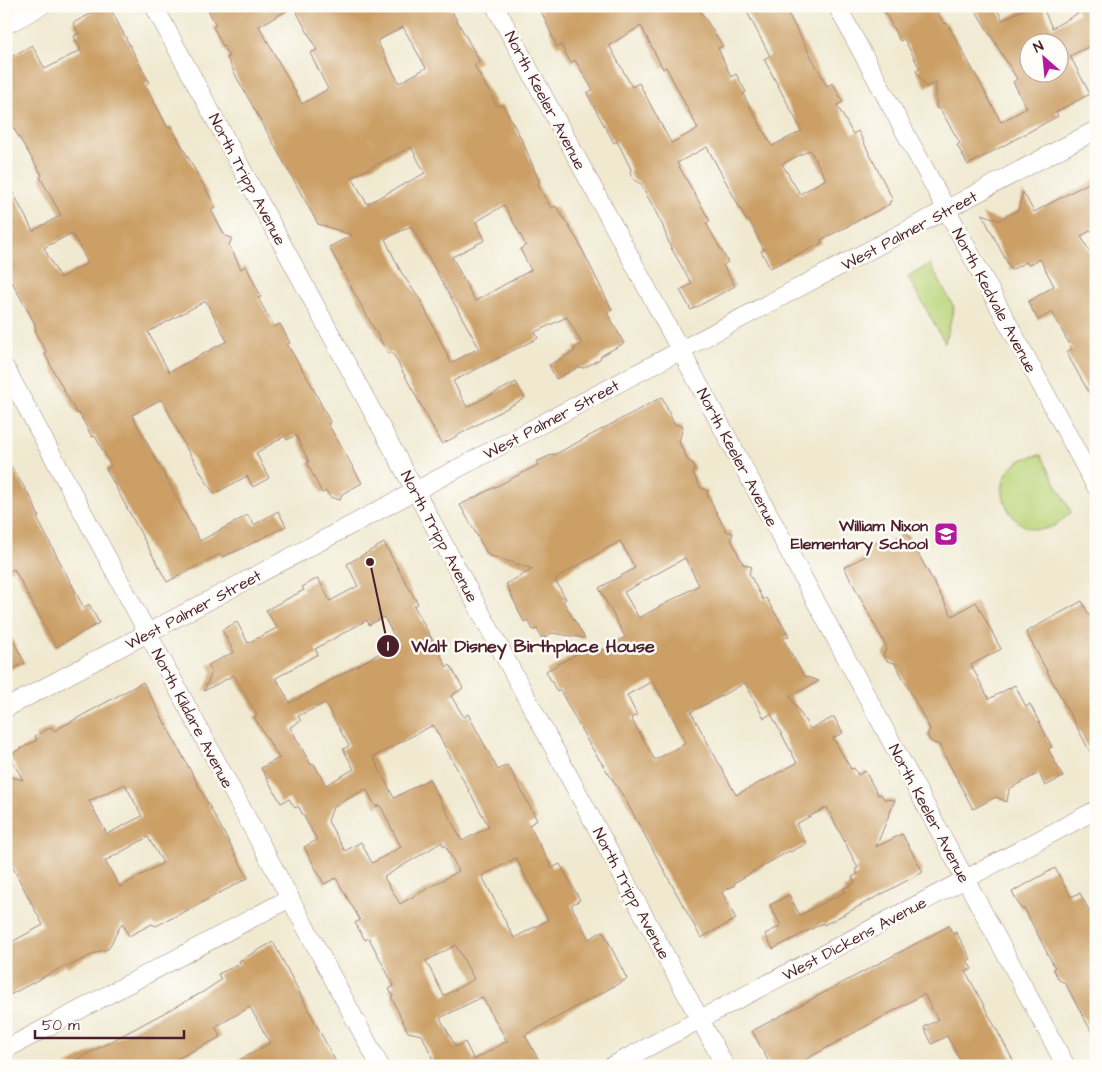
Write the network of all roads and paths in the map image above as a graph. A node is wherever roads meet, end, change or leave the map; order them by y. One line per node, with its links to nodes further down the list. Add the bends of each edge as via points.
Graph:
1 (41, 6): 5 (street)
2 (154, 6): 11 (street, North Tripp Avenue)
3 (496, 6): 8 (street, North Keeler Avenue)
4 (837, 6): 7 (street, North Kedvale Avenue)
5 (6, 25)
6 (1096, 130): 7 (street, West Palmer Street)
7 (946, 210): 8 (street, West Palmer Street); 10 (street, North Kedvale Avenue)
8 (681, 350): 11 (street, West Palmer Street); 15 (street, North Keeler Avenue)
9 (6, 369): 12 (street, North Kildare Avenue)
10 (1096, 487)
11 (416, 491): 12 (street, West Palmer Street); 17 (street, North Tripp Avenue)
12 (148, 633): 13 (street, West Palmer Street); 16 (street, North Kildare Avenue)
13 (6, 708)
14 (1096, 810): 15 (street, West Dickens Avenue)
15 (966, 879): 17 (street, West Dickens Avenue); 22 (street, North Keeler Avenue)
16 (290, 898): 18 (street); 19 (street, North Kildare Avenue)
17 (700, 1019): 20 (street, West Dickens Avenue); 21 (street, North Tripp Avenue)
18 (6, 1049)
19 (380, 1066)
20 (612, 1066)
21 (725, 1066)
22 (1066, 1066)

